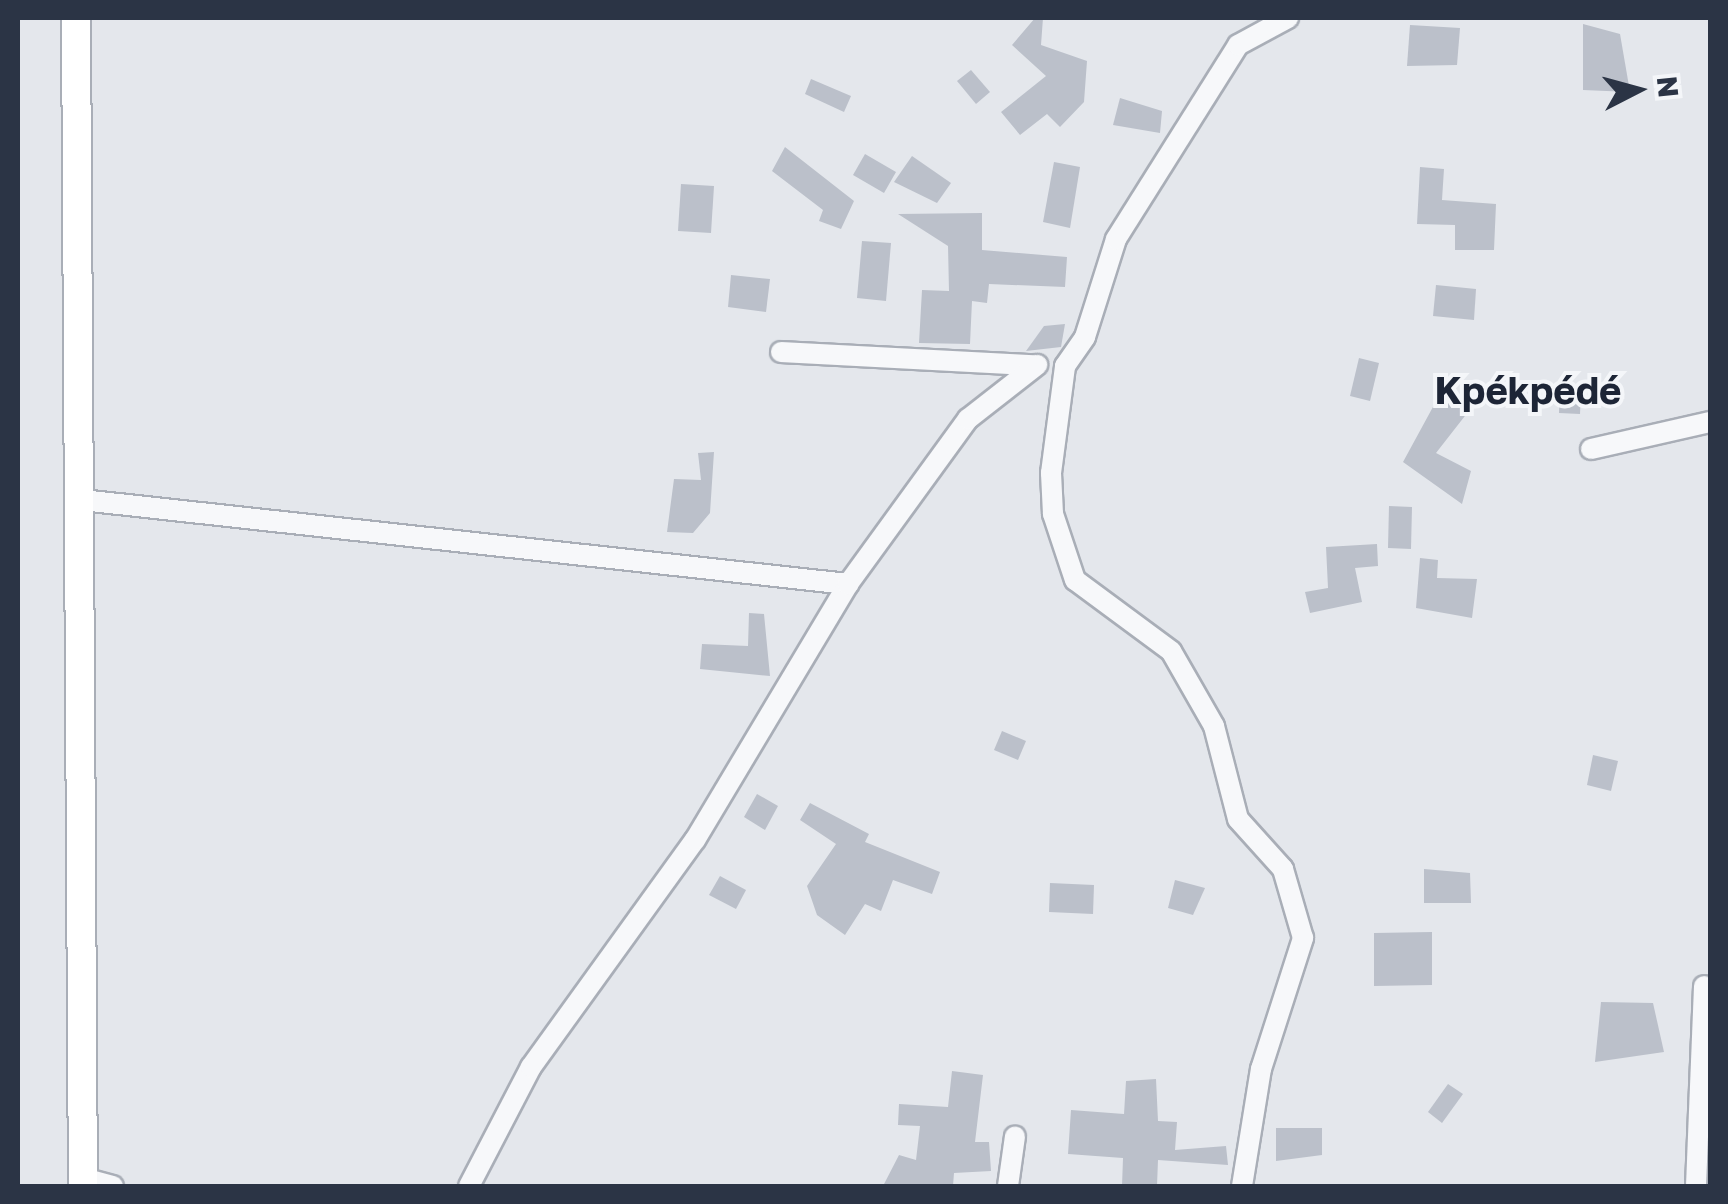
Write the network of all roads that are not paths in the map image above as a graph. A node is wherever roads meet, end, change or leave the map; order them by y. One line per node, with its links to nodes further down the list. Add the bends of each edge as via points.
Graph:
1 (76, 18): 8 (street)
2 (1288, 18): 5 (street, via 1238,45 1116,239 1085,337)
3 (782, 352): 4 (street)
4 (1037, 365): 5 (street); 9 (street, via 968,419)
5 (1065, 366): 16 (street, via 1051,473 1060,548 1092,601 1171,650 1214,726 1238,819 1283,870 1303,938 1261,1069)
6 (1710, 422): 7 (street)
7 (1590, 449)
8 (82, 500): 9 (street); 12 (street)
9 (848, 584): 14 (street, via 696,840 531,1068)
10 (1704, 986): 17 (street)
11 (1015, 1136): 15 (street)
12 (83, 1182): 13 (street)
13 (114, 1186)
14 (469, 1186)
15 (1008, 1186)
16 (1242, 1186)
17 (1696, 1186)

